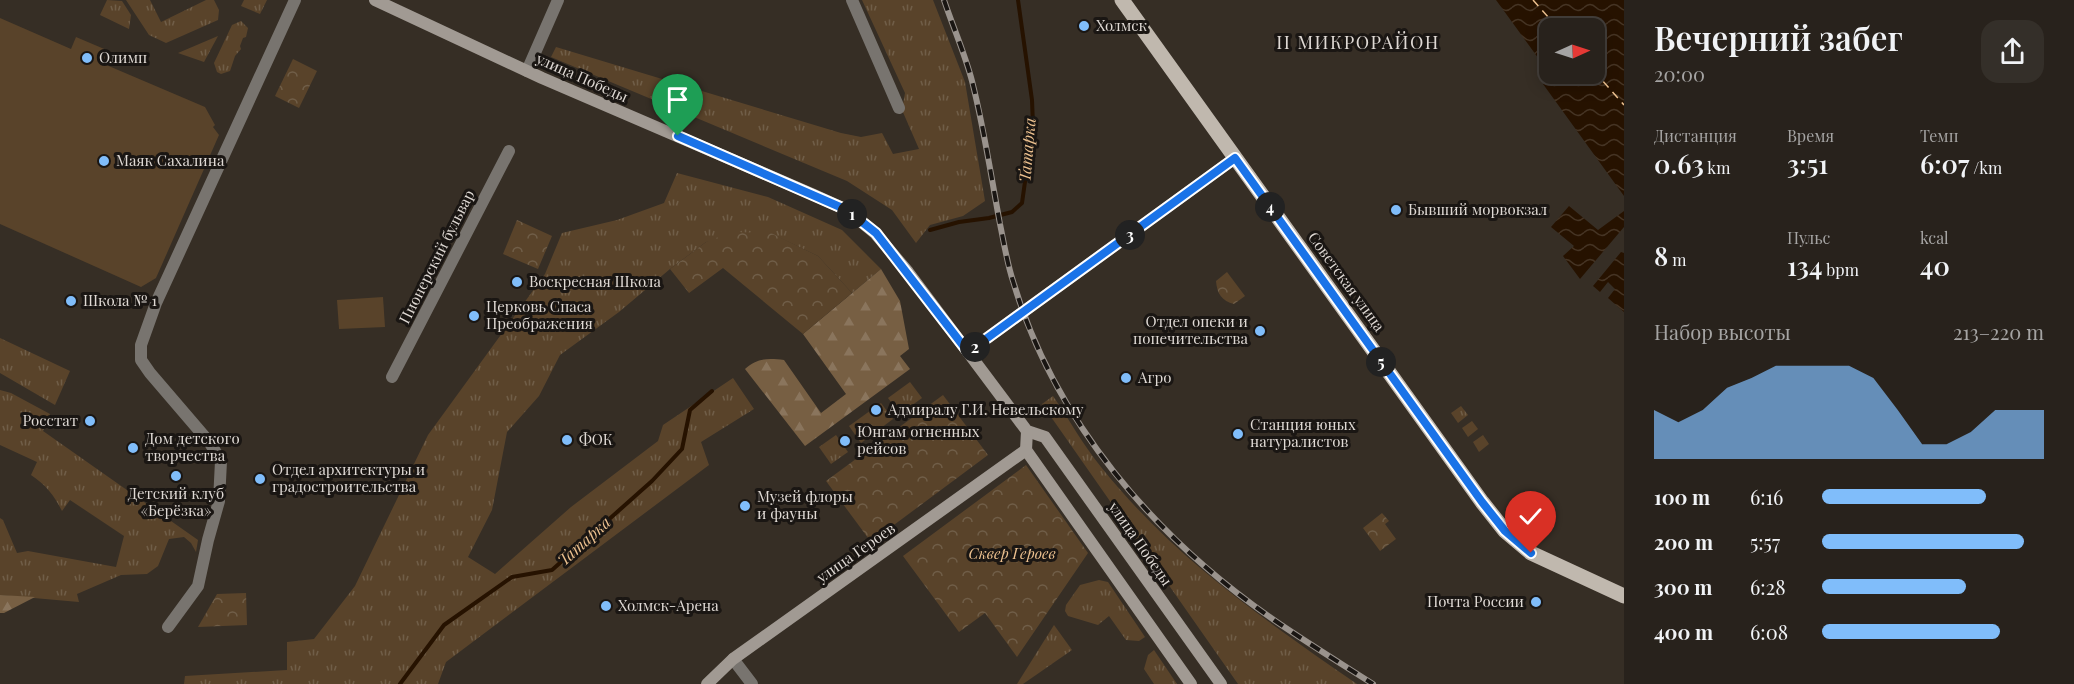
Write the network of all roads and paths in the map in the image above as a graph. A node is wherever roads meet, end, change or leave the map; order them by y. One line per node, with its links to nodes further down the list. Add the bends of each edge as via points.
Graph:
1 (295, 0): 15 (street, via 156,303 141,345 141,360 221,461 219,501 198,586)
2 (375, 0): 6 (main road, улица Победы)
3 (558, 0): 6 (street)
4 (852, 0): 7 (street)
5 (1122, 0): 9 (main road, Советская улица)
6 (527, 71): 10 (main road, улица Победы, via 847,210 876,233)
7 (899, 108)
8 (509, 151): 11 (street, Пионерский бульвар)
9 (1235, 158): 10 (main road); 14 (main road, Советская улица, via 1505,531 1531,553)
10 (968, 352): 12 (main road, улица Победы)
11 (392, 377)
12 (1027, 431): 13 (main road); 20 (main road, улица Победы, via 1046,436)
13 (1026, 450): 16 (main road, улица Героев); 19 (main road)
14 (1624, 596)
15 (168, 627)
16 (733, 658): 17 (main road, улица Героев); 18 (street)
17 (707, 684)
18 (752, 684)
19 (1191, 684)
20 (1221, 684)

